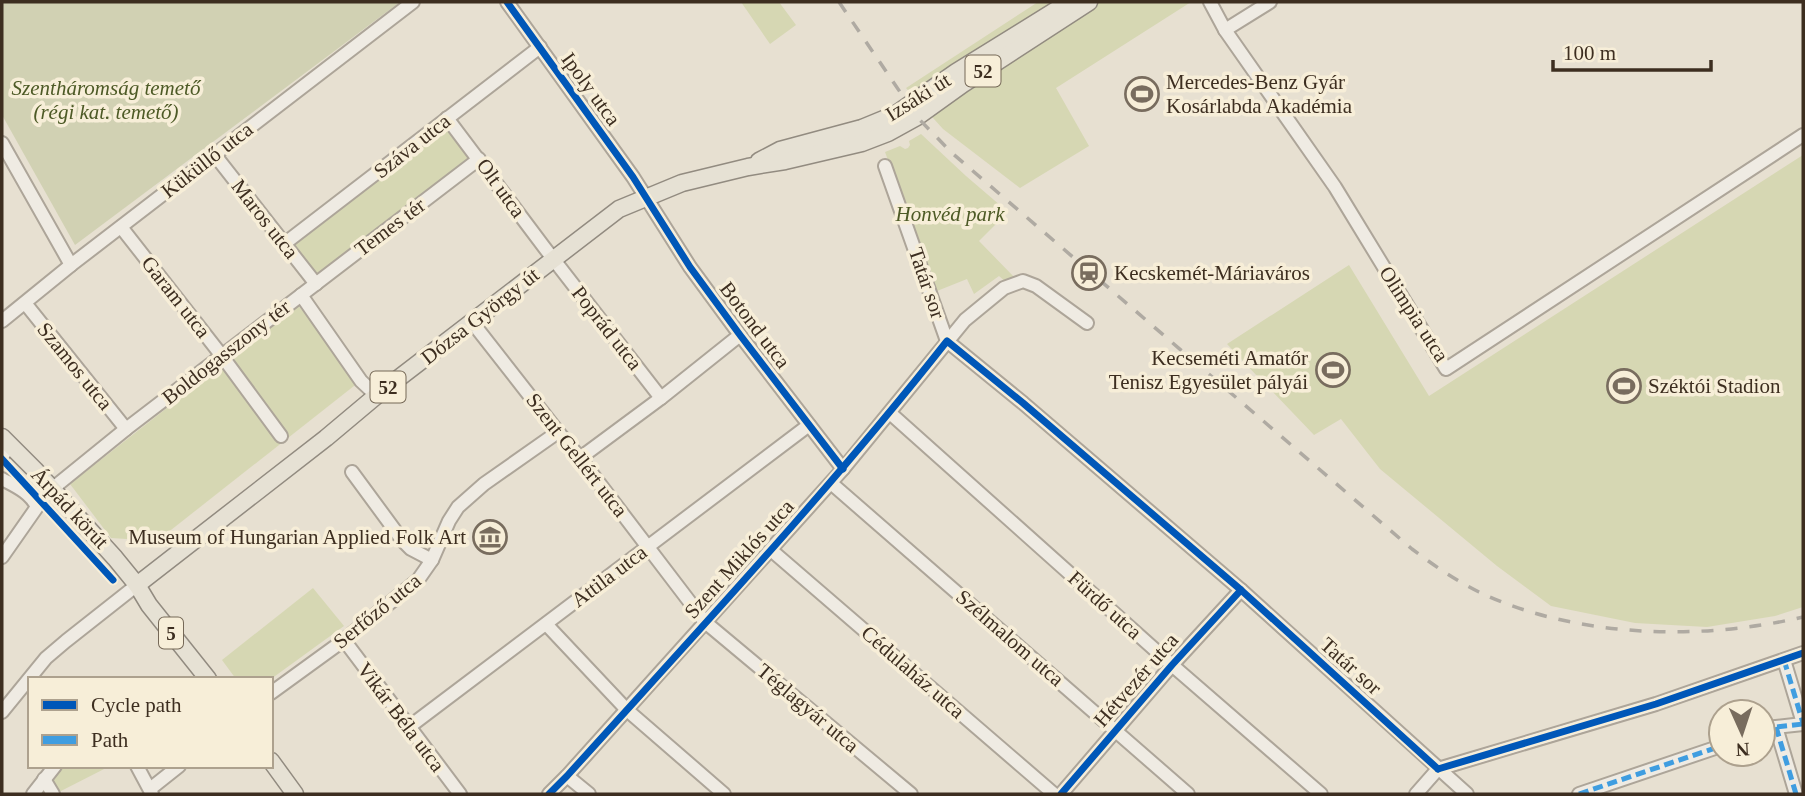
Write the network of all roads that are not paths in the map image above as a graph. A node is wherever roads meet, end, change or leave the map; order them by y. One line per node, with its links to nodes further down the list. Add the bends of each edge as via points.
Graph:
1 (413, 2): 13 (street, Küküllő utca)
2 (507, 2): 8 (street, Ipoly utca)
3 (1069, 2): 10 (main road, Izsáki út / 52, via 956,72)
4 (1089, 2): 10 (main road, Izsáki út / 52, via 917,117 888,133)
5 (1270, 2): 7 (street)
6 (1211, 5): 7 (street, Olimpia utca)
7 (1225, 30): 11 (street, Olimpia utca, via 1335,187 1446,369)
8 (540, 47): 9 (street, Száva utca); 16 (street, Ipoly utca)
9 (447, 118): 14 (street, Olt utca); 18 (street, Száva utca)
10 (875, 130): 16 (main road, Dózsa György út / 52, via 785,162 682,183)
11 (1803, 135)
12 (2, 143): 20 (street)
13 (214, 154): 17 (street, Küküllő utca); 18 (street, Maros utca)
14 (479, 159): 19 (street, Olt utca); 21 (street, Temes tér)
15 (885, 166): 28 (street, Tatár sor)
16 (646, 197): 19 (main road, Dózsa György út / 52, via 619,209); 27 (street, Botond utca)
17 (121, 227): 20 (street, Küküllő utca); 29 (street, Garam utca)
18 (284, 244): 21 (street, Maros utca)
19 (554, 258): 25 (main road, Dózsa György út / 52); 31 (street, Poprád utca)
20 (71, 265): 23 (street, Küküllő utca)
21 (316, 284): 22 (street, Temes tér)
22 (301, 295): 29 (street, Boldogasszony tér); 30 (street, Boldogasszony tér, via 361,381)
23 (25, 303): 24 (street, Küküllő utca); 34 (street, Szamos utca)
24 (2, 321)
25 (472, 322): 30 (main road, Dózsa György út / 52); 35 (street, Szent Gellért utca)
26 (1087, 323): 28 (street, Szent Miklós utca, via 1023,281 1004,288)
27 (740, 335): 31 (street); 33 (street, Botond utca)
28 (947, 341): 32 (street, Szent Miklós utca); 49 (street, Tatár sor)
29 (222, 356): 34 (street, Boldogasszony tér); 36 (street, Garam utca)
30 (377, 396): 48 (main road, Dózsa György út / 52)
31 (661, 397): 38 (street)
32 (890, 414): 39 (street, Szent Miklós utca); 55 (street, Fürdő utca)
33 (809, 425): 39 (street, Botond utca); 44 (street, Attila utca)
34 (126, 429): 43 (street, Boldogasszony tér)
35 (558, 432): 38 (street, Szent Gellért utca); 47 (street, Serfőző utca, via 458,507)
36 (281, 436)
37 (4, 446): 43 (main road, Árpád körút / 5)
38 (580, 457): 44 (street, Szent Gellért utca)
39 (843, 469): 42 (street, Szent Miklós utca)
40 (352, 472): 47 (street, via 411,550)
41 (2, 479): 46 (street, via 24,491 37,507)
42 (831, 483): 45 (street, Szent Miklós utca); 65 (street, Szélmalom utca)
43 (52, 489): 48 (main road, Árpád körút / 5)
44 (648, 547): 50 (street, Szent Gellért utca); 51 (street, Attila utca)
45 (771, 550): 50 (street, Szent Miklós utca); 84 (street, Cédulaház utca)
46 (2, 557)
47 (432, 560): 52 (street, Serfőző utca, via 418,580)
48 (137, 585): 56 (street, via 46,658); 57 (main road, 5)
49 (1241, 590): 55 (street, Hétvezér utca); 72 (street, Tatár sor)
50 (705, 622): 60 (street, Szent Miklós utca); 83 (street, Téglagyár utca)
51 (546, 624): 60 (street); 63 (street, Attila utca)
52 (344, 639): 59 (street, Serfőző utca); 63 (street, Vikár Béla utca)
53 (1803, 653): 54 (street)
54 (1784, 660): 62 (street); 72 (street, via 1656,704)
55 (1172, 665): 65 (street, Hétvezér utca); 87 (street, Fürdő utca)
56 (31, 677)
57 (206, 677)
58 (28, 680): 61 (street)
59 (273, 692)
60 (626, 710): 73 (street, Szent Miklós utca); 82 (street)
61 (2, 712)
62 (1803, 724): 64 (street)
63 (408, 727): 79 (street, Vikár Béla utca)
64 (1777, 727)
65 (1115, 730): 85 (street, Hétvezér utca); 86 (street, Szélmalom utca)
66 (1777, 730): 91 (street)
67 (1707, 751): 90 (street)
68 (273, 764): 78 (main road)
69 (53, 768): 74 (street)
70 (138, 768): 75 (street)
71 (177, 768): 75 (street)
72 (1438, 769): 88 (street); 89 (street, Tatár sor)
73 (567, 776): 80 (street, Szent Miklós utca); 81 (street)
74 (44, 779): 76 (street); 77 (street)
75 (151, 792)
76 (33, 794)
77 (52, 794)
78 (295, 794)
79 (460, 794)
80 (549, 794)
81 (589, 794)
82 (724, 794)
83 (911, 794)
84 (1055, 794)
85 (1061, 794)
86 (1188, 794)
87 (1321, 794)
88 (1416, 794)
89 (1467, 794)
90 (1579, 794)
91 (1796, 794)

